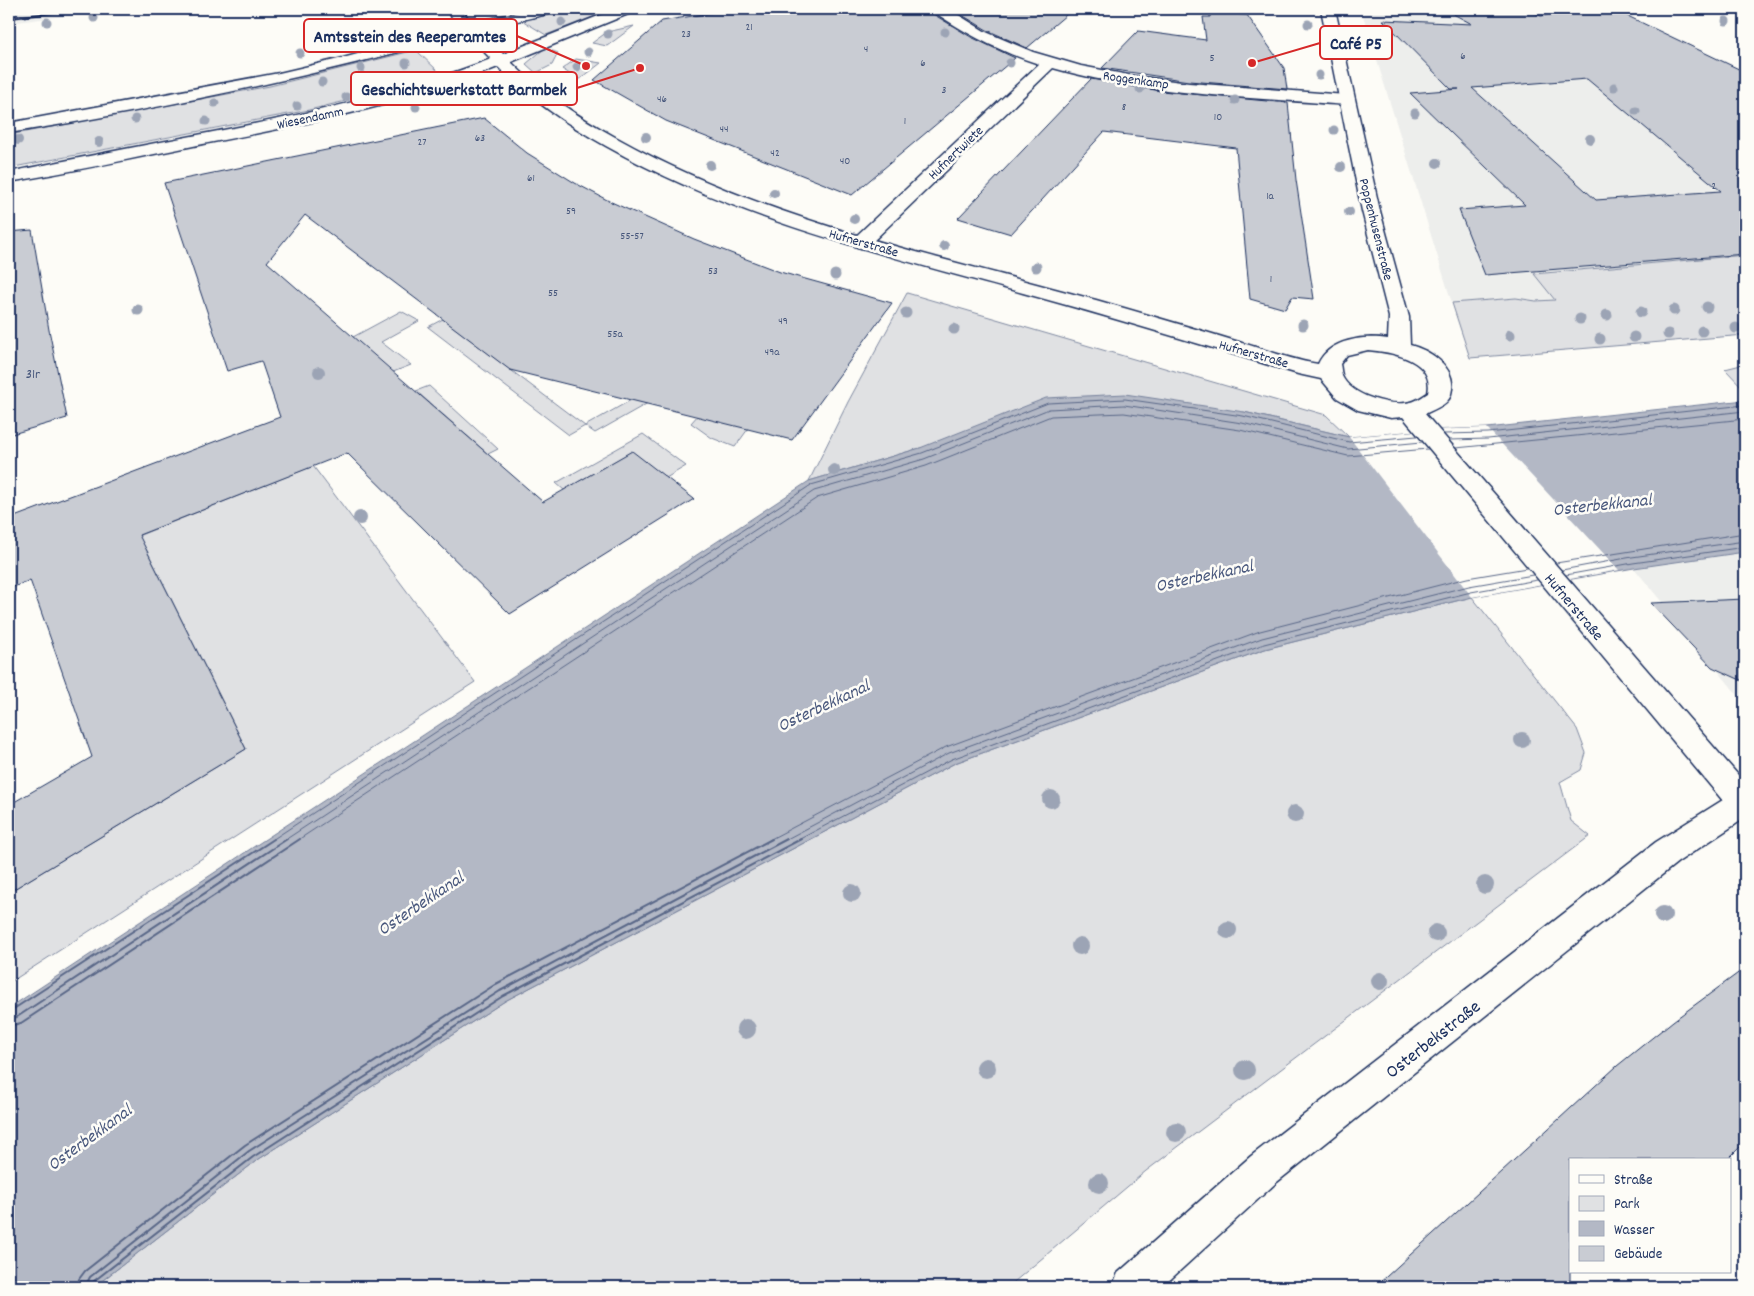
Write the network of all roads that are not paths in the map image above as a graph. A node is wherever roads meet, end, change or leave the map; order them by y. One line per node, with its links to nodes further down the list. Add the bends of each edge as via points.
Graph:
1 (452, 9): 6 (street, Hufnerstraße)
2 (551, 9): 6 (street)
3 (628, 9): 7 (street, Wiesendamm)
4 (939, 9): 8 (street, Roggenkamp, via 978,34)
5 (1328, 9): 9 (street, Poppenhusenstraße)
6 (469, 28): 7 (street, Hufnerstraße); 10 (street, via 280,78)
7 (501, 60): 11 (street, Wiesendamm, via 437,84 342,110); 12 (street, Hufnerstraße, via 526,85 562,111 662,168 753,206)
8 (1050, 62): 9 (street, Roggenkamp, via 1148,82); 12 (street, Hufnertwiete)
9 (1346, 100): 13 (street, Poppenhusenstraße, via 1399,317)
10 (9, 128)
11 (9, 176)
12 (861, 242): 14 (street, Hufnerstraße)
13 (1399, 347): 14 (street, via 1367,343 1341,348 1332,355); 15 (street, via 1433,367 1442,386 1433,402)
14 (1328, 373): 15 (street, via 1344,393 1358,402 1375,408)
15 (1410, 411): 16 (street, Hufnerstraße)
16 (1745, 804): 17 (street, Osterbekstraße, via 1667,852 1272,1163)
17 (1132, 1287)

